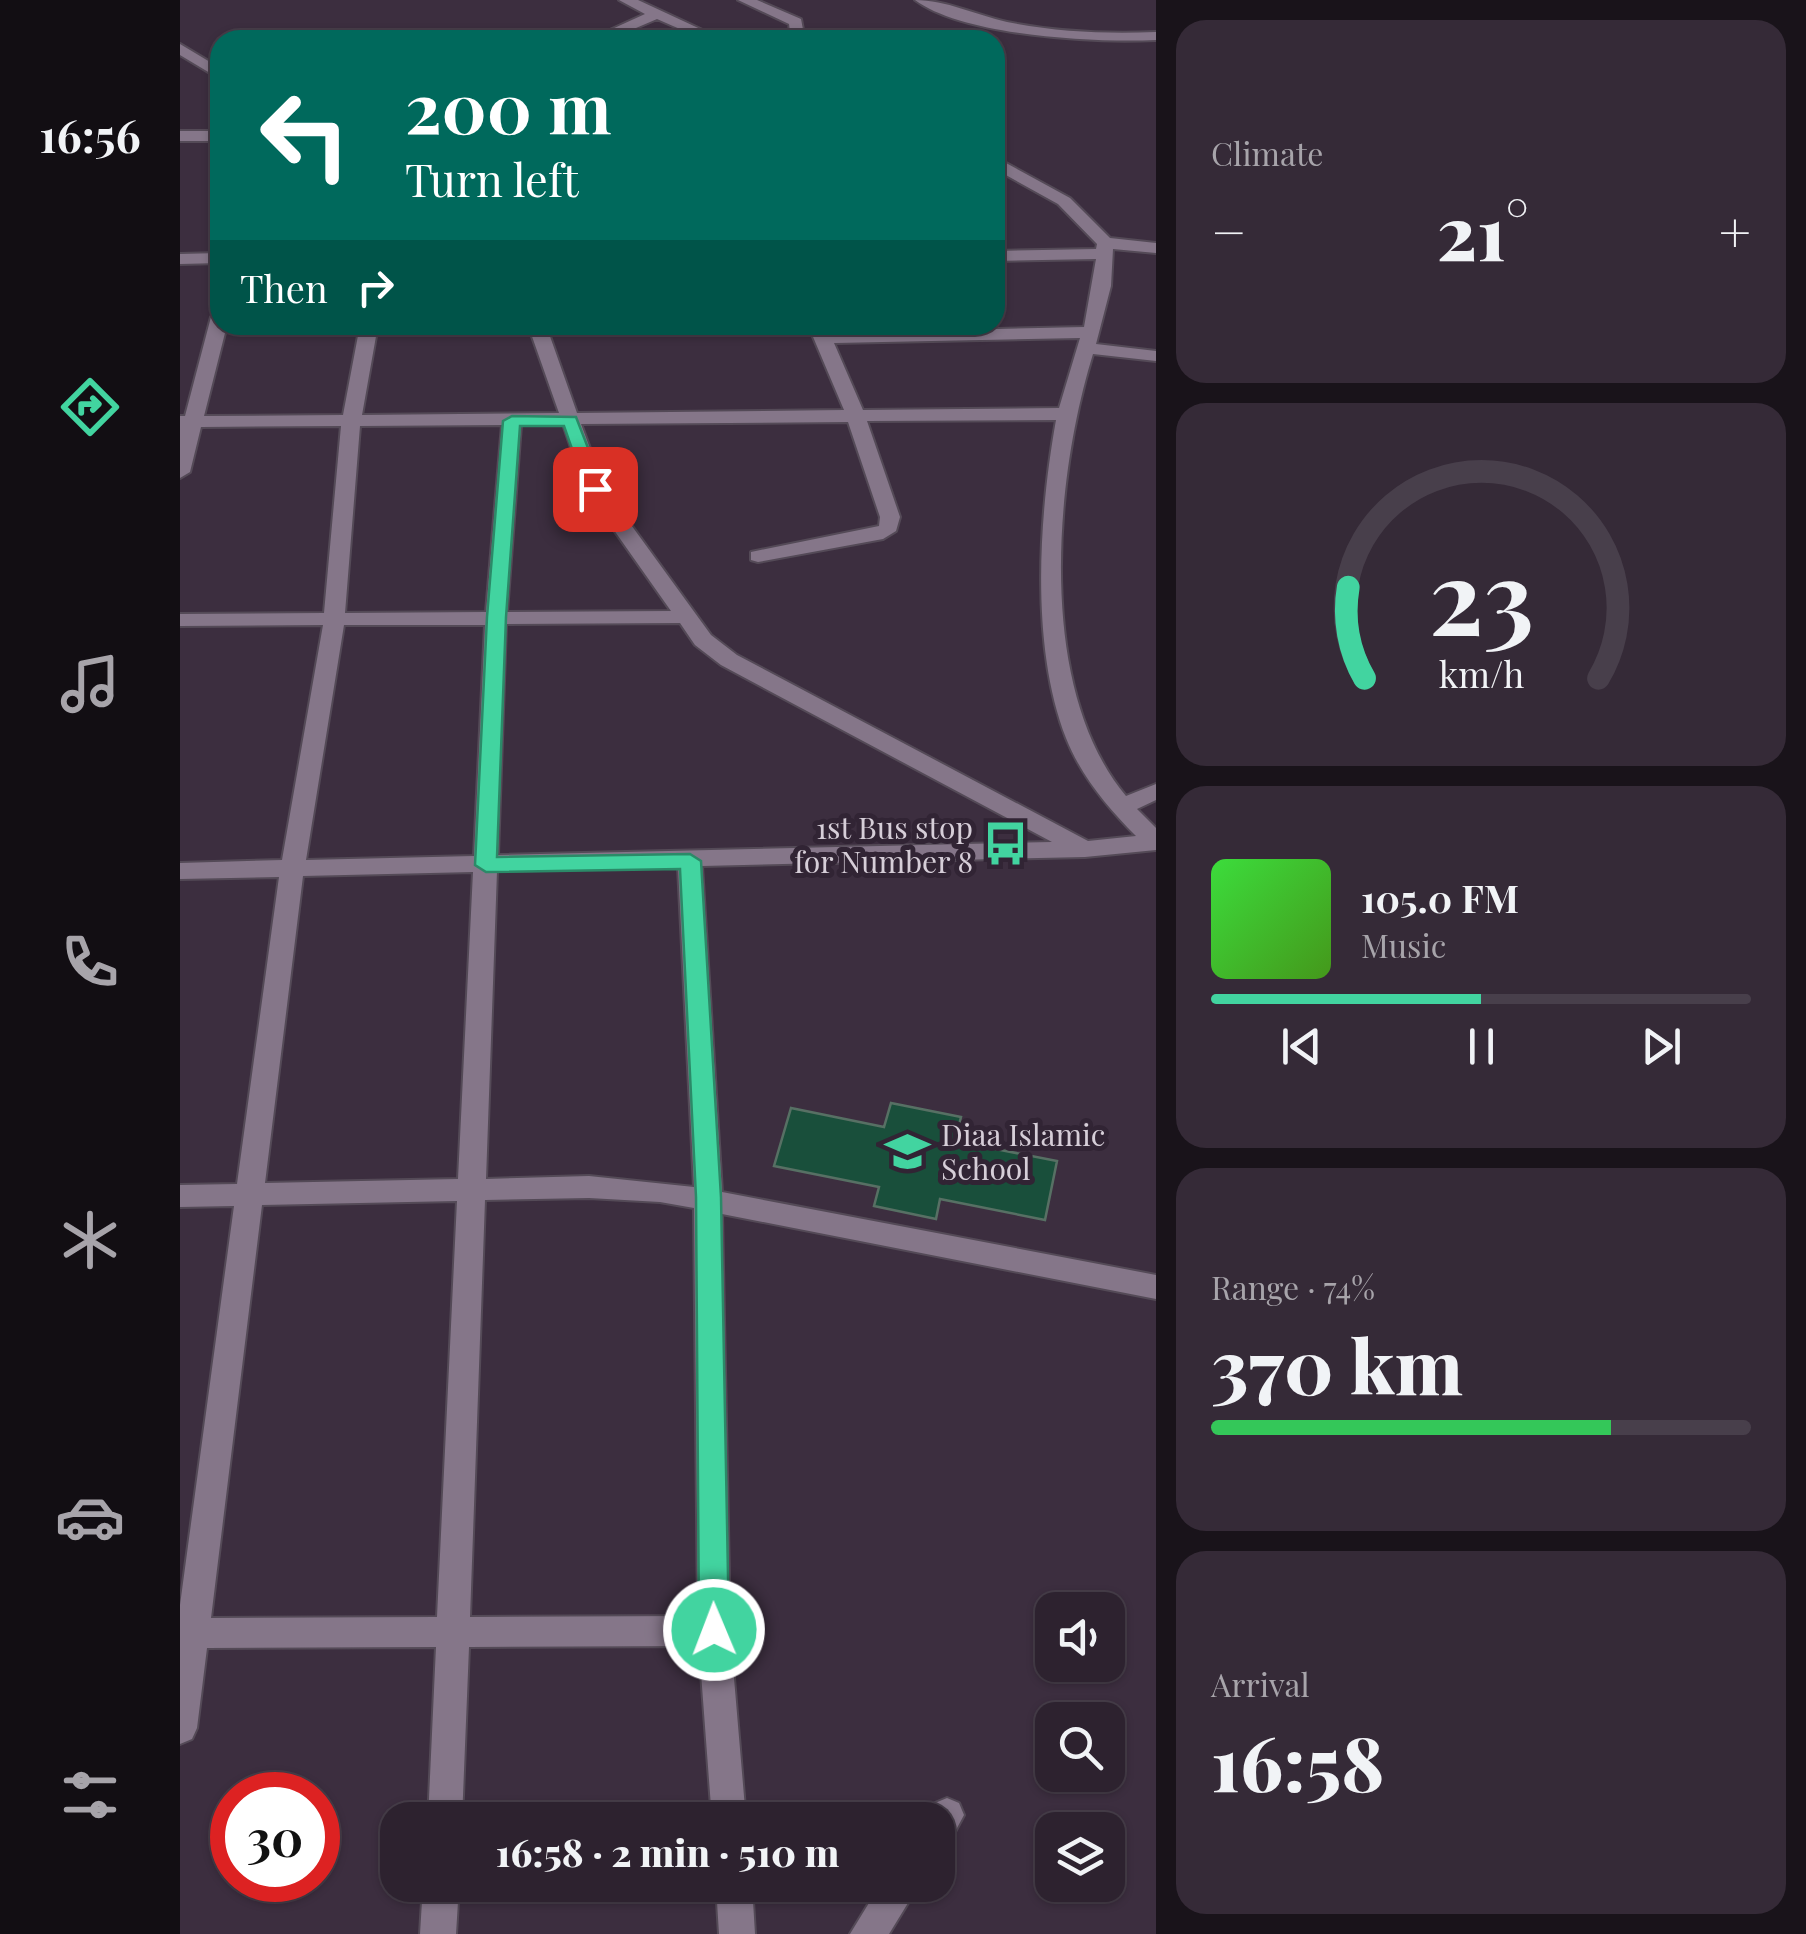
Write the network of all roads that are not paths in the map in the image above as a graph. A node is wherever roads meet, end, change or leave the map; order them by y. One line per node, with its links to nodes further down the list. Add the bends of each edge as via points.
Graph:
1 (626, 0): 4 (street)
2 (745, 0): 7 (street, via 796,22)
3 (922, 0): 9 (street, via 994,23)
4 (657, 14): 5 (street); 6 (street)
5 (619, 30)
6 (694, 30)
7 (797, 30)
8 (1156, 36): 9 (street)
9 (1098, 40): 11 (street)
10 (180, 48): 12 (street)
11 (1156, 50)
12 (210, 68)
13 (180, 136): 14 (street)
14 (210, 136)
15 (1005, 167): 16 (street)
16 (1039, 184): 17 (street); 19 (street, via 1087,220)
17 (1005, 185)
18 (1156, 248): 19 (street)
19 (1106, 249): 20 (street); 28 (street)
20 (1005, 255)
21 (210, 258): 22 (street)
22 (180, 259)
23 (214, 335): 34 (street)
24 (367, 335): 35 (street)
25 (540, 335): 32 (street)
26 (822, 335): 30 (street)
27 (922, 335): 28 (street)
28 (1089, 340): 29 (street); 31 (street)
29 (1156, 356)
30 (855, 414): 31 (street); 32 (street); 37 (street, via 889,527)
31 (1067, 414): 43 (street, via 1054,535 1066,701 1094,770)
32 (570, 420): 33 (street); 39 (street, via 608,512)
33 (512, 421): 35 (street); 38 (street)
34 (186, 422): 35 (street); 36 (street)
35 (352, 422): 40 (street)
36 (180, 472)
37 (758, 556)
38 (496, 617): 39 (street); 40 (street); 47 (street)
39 (686, 617): 45 (street, via 729,660)
40 (335, 618): 41 (street); 48 (street)
41 (180, 620)
42 (1156, 791): 43 (street)
43 (1122, 808): 44 (street)
44 (1155, 841): 45 (street)
45 (1085, 850): 46 (street)
46 (690, 861): 47 (street); 53 (street)
47 (486, 865): 48 (street); 50 (street)
48 (292, 870): 49 (street); 51 (street)
49 (180, 872)
50 (472, 1191): 51 (street); 53 (street, via 589,1187); 55 (street)
51 (250, 1195): 52 (street); 57 (street)
52 (180, 1196)
53 (708, 1197): 54 (street); 56 (street)
54 (1156, 1286)
55 (455, 1630): 56 (street); 57 (street); 59 (street)
56 (714, 1630): 60 (street)
57 (186, 1634): 58 (street)
58 (180, 1728)
59 (445, 1802)
60 (727, 1802)
61 (440, 1902): 64 (street)
62 (735, 1902): 65 (street)
63 (890, 1902): 66 (street)
64 (438, 1934)
65 (737, 1934)
66 (868, 1934)

